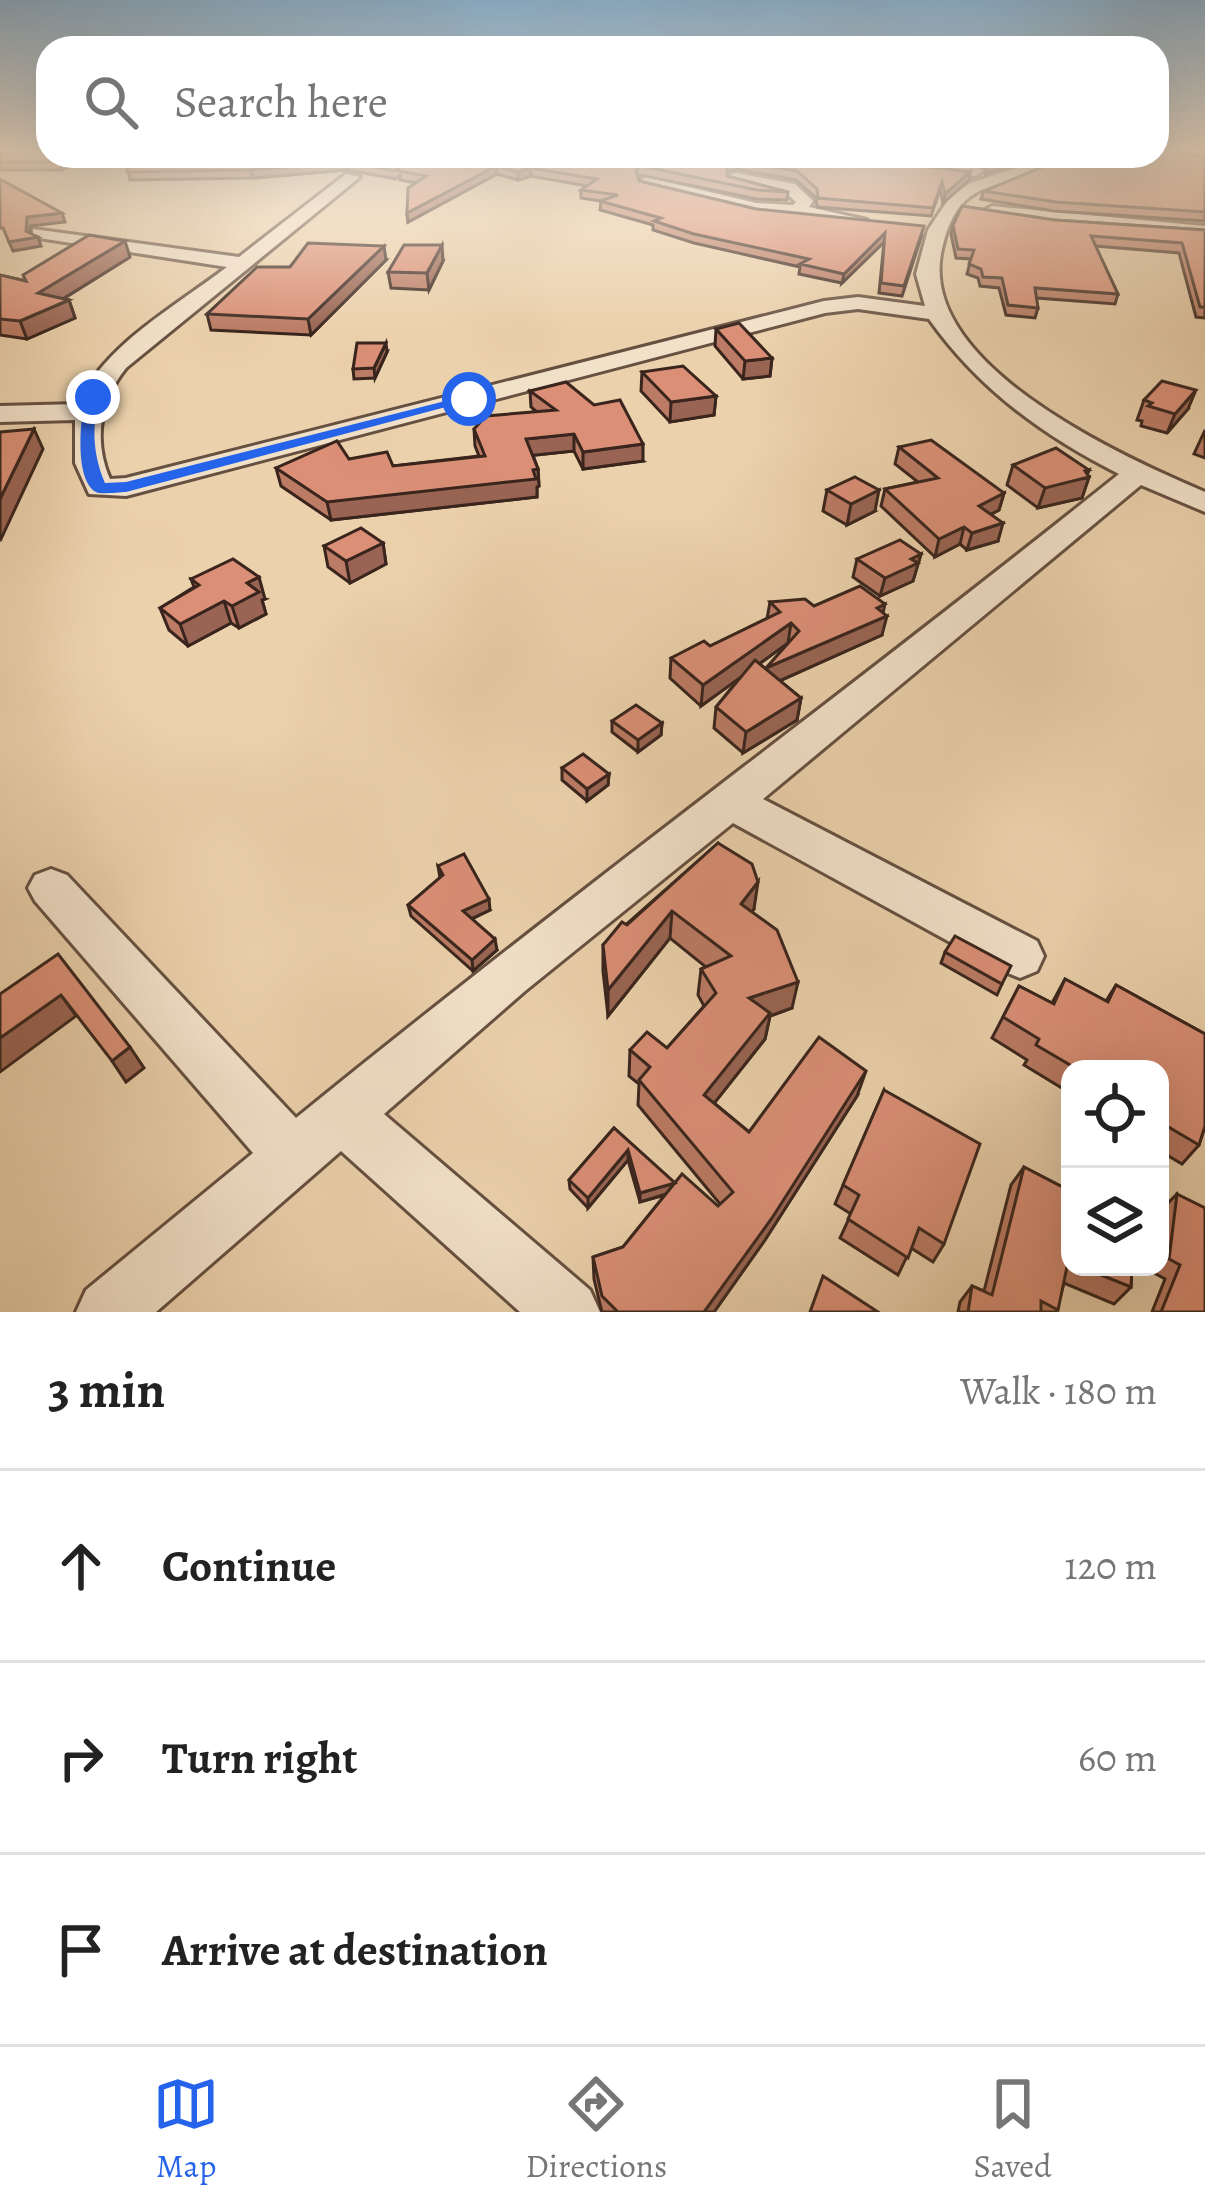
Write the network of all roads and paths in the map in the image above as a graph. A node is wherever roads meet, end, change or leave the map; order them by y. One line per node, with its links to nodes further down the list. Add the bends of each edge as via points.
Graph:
1 (310, 211): 8 (street)
2 (800, 211): 5 (street)
3 (944, 211): 9 (street, via 929,226 924,259)
4 (998, 211): 6 (street)
5 (877, 222)
6 (1205, 232)
7 (39, 233): 8 (street)
8 (246, 264): 10 (street, via 118,363)
9 (932, 313): 10 (street, via 858,303 824,308 126,487 99,488 88,463); 12 (street, via 997,383)
10 (88, 412): 11 (street)
11 (0, 414)
12 (1136, 474): 13 (street); 14 (street)
13 (1205, 503)
14 (730, 802): 16 (street); 17 (street)
15 (51, 888): 18 (street)
16 (1020, 956)
17 (342, 1115): 18 (street); 20 (street)
18 (293, 1156): 19 (street)
19 (108, 1312)
20 (568, 1312)

